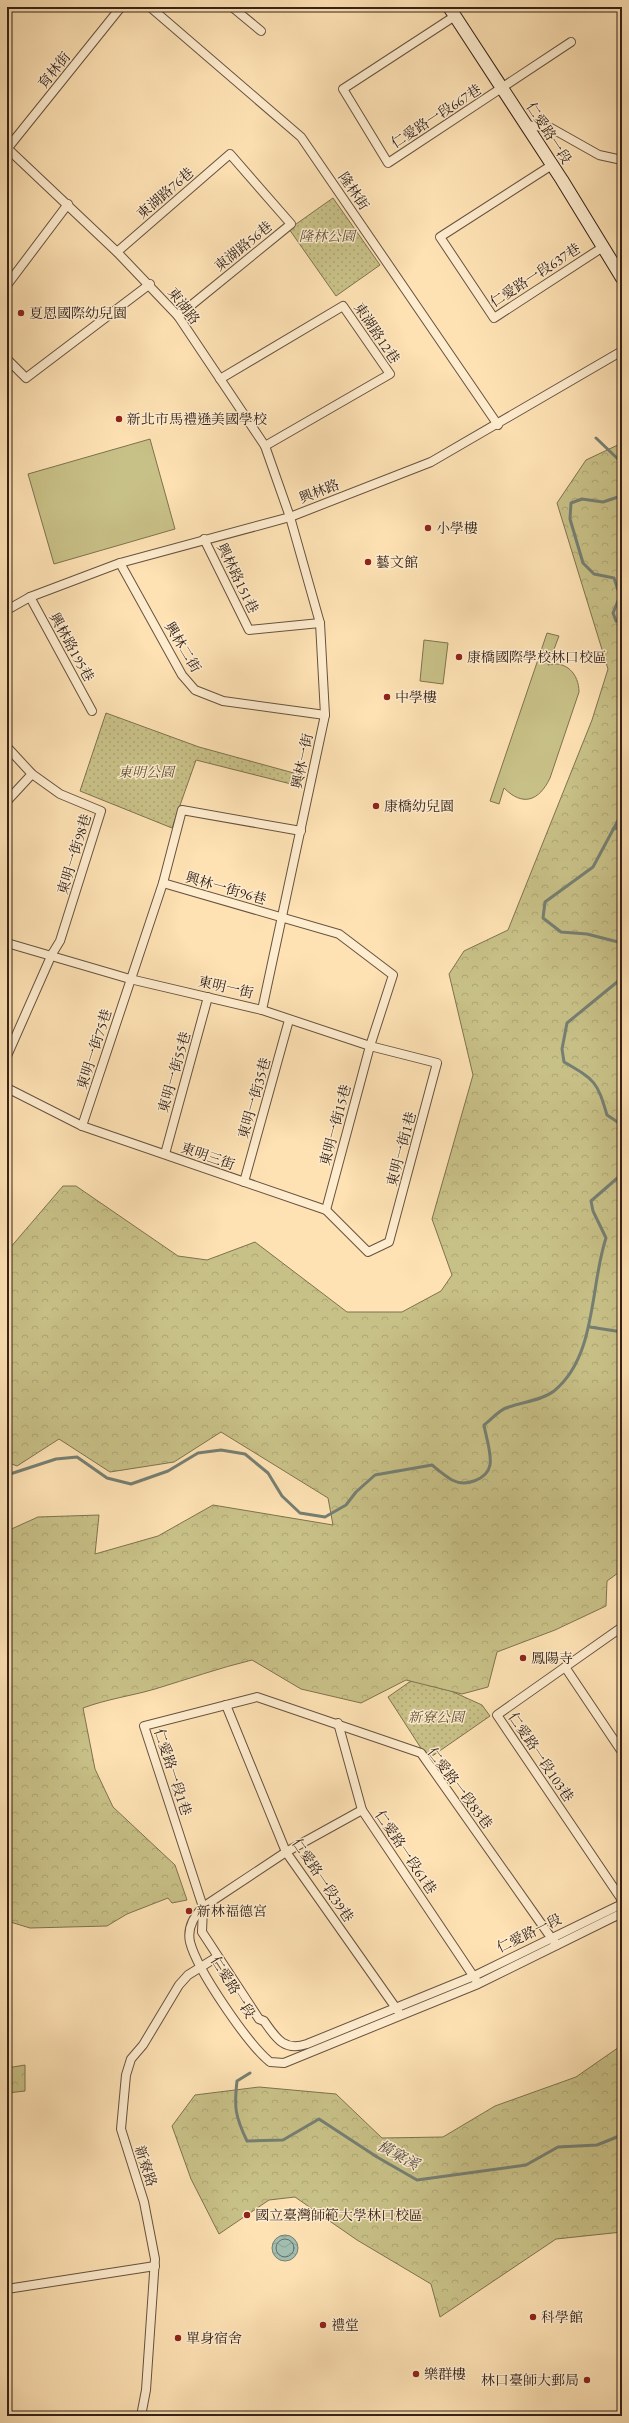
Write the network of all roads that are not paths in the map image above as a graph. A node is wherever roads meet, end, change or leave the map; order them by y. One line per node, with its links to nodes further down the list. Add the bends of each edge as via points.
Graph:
1 (121, 7): 9 (street, 育林街)
2 (150, 7): 23 (street, 隆林街, via 301,137)
3 (232, 7): 5 (street)
4 (452, 11): 7 (main road, 仁愛路一段); 7 (street, 仁愛路一段667巷, via 343,89 388,163)
5 (261, 31)
6 (571, 42): 7 (street)
7 (502, 88): 8 (main road, 仁愛路一段)
8 (526, 125): 11 (street, via 551,128 599,155); 12 (main road, 仁愛路一段)
9 (7, 149): 13 (street, 東湖路)
10 (230, 154): 15 (street, 東湖路76巷); 19 (street, 東湖路56巷, via 290,224)
11 (622, 160)
12 (552, 165): 14 (main road, 仁愛路一段); 14 (street, 仁愛路一段637巷, via 440,237 494,318)
13 (68, 204): 15 (street, 東湖路); 18 (street)
14 (602, 247): 16 (main road, 仁愛路一段)
15 (117, 252): 17 (street, 東湖路)
16 (622, 278)
17 (150, 284): 19 (street, 東湖路); 21 (street, via 26,378)
18 (7, 285)
19 (178, 316): 22 (street, 東湖路)
20 (622, 352): 23 (street, 興林路)
21 (7, 359)
22 (220, 379): 24 (street, 東湖路); 24 (street, 東湖路12巷, via 342,306 390,374)
23 (498, 425): 25 (street, 興林路, via 431,462)
24 (265, 446): 25 (street, 東湖路)
25 (290, 517): 26 (street, 興林路); 30 (street, 興林一街)
26 (204, 539): 27 (street, 興林路); 30 (street, 興林路151巷, via 248,630)
27 (120, 563): 28 (street, 興林路); 32 (street, 興林二街, via 182,675 195,690 223,701)
28 (30, 597): 29 (street, 興林路); 31 (street, 興林路195巷)
29 (7, 610)
30 (320, 623): 32 (street, 興林一街)
31 (92, 710)
32 (325, 715): 36 (street, 興林一街)
33 (7, 746): 34 (street)
34 (32, 774): 35 (street); 40 (street, 東明一街98巷, via 60,794 101,811 60,941)
35 (7, 801)
36 (301, 831): 37 (street, 東明一街75巷, via 182,810); 38 (street, 興林一街)
37 (163, 883): 38 (street, 興林一街96巷); 41 (street, 東明一街75巷)
38 (283, 918): 43 (street, 興林一街); 45 (street, 興林一街96巷, via 339,934 393,975)
39 (7, 943): 40 (street, 東明一街)
40 (52, 954): 41 (street, 東明一街); 46 (street)
41 (130, 979): 42 (street, 東明一街); 49 (street, 東明一街75巷)
42 (208, 997): 43 (street, 東明一街); 50 (street, 東明一街55巷)
43 (262, 1010): 44 (street, 東明一街)
44 (289, 1020): 45 (street, 東明一街); 51 (street, 東明一街35巷)
45 (370, 1046): 47 (street, 東明一街); 52 (street, 東明一街15巷)
46 (7, 1056)
47 (437, 1063): 53 (street, 東明一街1巷)
48 (7, 1088): 49 (street, 東明三街)
49 (82, 1126): 50 (street, 東明三街)
50 (165, 1154): 51 (street, 東明三街)
51 (244, 1182): 52 (street, 東明三街)
52 (326, 1210): 53 (street, 東明三街, via 368,1252)
53 (390, 1242)
54 (622, 1627): 55 (street, 仁愛路一段103巷)
55 (565, 1667): 58 (street); 61 (street, 仁愛路一段103巷, via 497,1715)
56 (226, 1705): 57 (street, 仁愛路一段83巷, via 257,1697); 60 (street, 仁愛路一段39巷); 63 (street, 仁愛路一段1巷, via 144,1726)
57 (338, 1723): 59 (street, 仁愛路一段61巷); 65 (street, 仁愛路一段83巷, via 421,1753)
58 (622, 1752)
59 (362, 1810): 60 (street); 68 (street, 仁愛路一段61巷)
60 (286, 1852): 63 (street); 69 (street, 仁愛路一段39巷)
61 (622, 1900)
62 (622, 1904): 65 (street, 仁愛路一段)
63 (203, 1907): 66 (street, 仁愛路一段, via 202,1932); 67 (street, 仁愛路一段, via 194,1917 190,1930 190,1942)
64 (622, 1913): 65 (street, 仁愛路一段)
65 (555, 1942): 68 (street, 仁愛路一段)
66 (217, 1957): 67 (street, 新寮路); 69 (street, 仁愛路一段, via 259,2019 264,2021 278,2040 286,2046 301,2046)
67 (200, 1968): 69 (street, 仁愛路一段, via 262,2056 277,2064); 70 (street, 新寮路, via 180,1985 143,2045 131,2059 126,2075 121,2129 144,2202)
68 (476, 1980): 69 (street, 仁愛路一段)
69 (398, 2012)
70 (155, 2266): 71 (street); 72 (street, 新寮路, via 146,2390)
71 (7, 2289)
72 (141, 2416)

